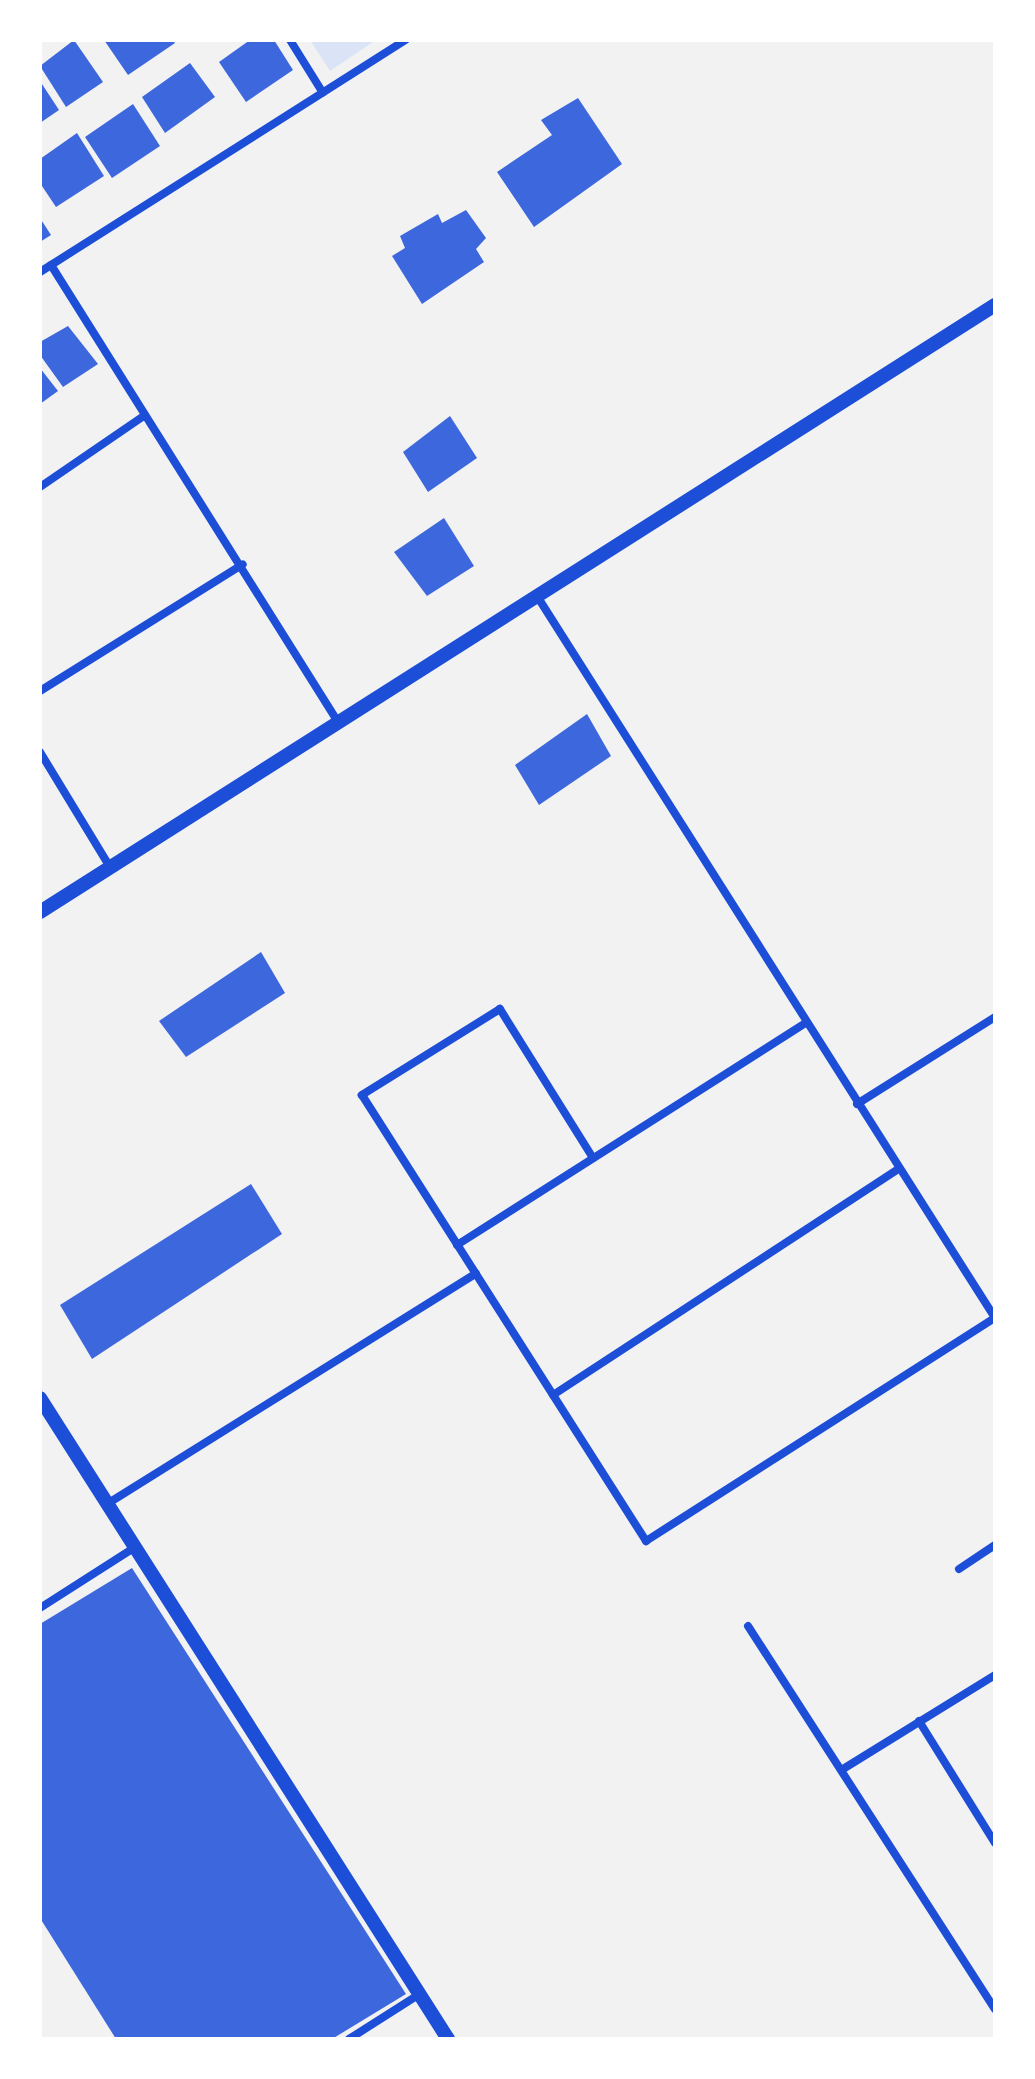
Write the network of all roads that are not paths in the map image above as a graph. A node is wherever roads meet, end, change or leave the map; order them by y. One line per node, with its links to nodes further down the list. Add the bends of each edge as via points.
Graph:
1 (290, 40): 3 (street)
2 (406, 40): 3 (street)
3 (323, 93): 4 (street)
4 (51, 265): 5 (street); 7 (street)
5 (40, 272)
6 (995, 305): 10 (street)
7 (145, 415): 8 (street); 9 (street)
8 (40, 487)
9 (243, 564): 11 (street); 12 (street)
10 (537, 596): 12 (street); 17 (street)
11 (40, 691)
12 (338, 722): 14 (street)
13 (40, 752): 14 (street)
14 (110, 867): 15 (street)
15 (40, 912)
16 (995, 1017): 18 (street)
17 (805, 1023): 18 (street); 19 (street)
18 (857, 1104): 20 (street)
19 (593, 1158): 21 (street); 21 (street, via 500,1009 362,1095)
20 (898, 1169): 23 (street); 24 (street)
21 (457, 1245): 22 (street)
22 (476, 1273): 24 (street); 26 (street)
23 (995, 1318): 24 (street, via 646,1541)
24 (553, 1395)
25 (40, 1398): 26 (street)
26 (106, 1505): 28 (street)
27 (995, 1545): 29 (street)
28 (134, 1548): 30 (street); 36 (street)
29 (959, 1569)
30 (40, 1608)
31 (748, 1626): 34 (street)
32 (995, 1675): 33 (street)
33 (919, 1721): 34 (street); 35 (street)
34 (843, 1769): 37 (street)
35 (995, 1843)
36 (420, 1994): 38 (street); 39 (street)
37 (995, 2009)
38 (349, 2039)
39 (448, 2039)

